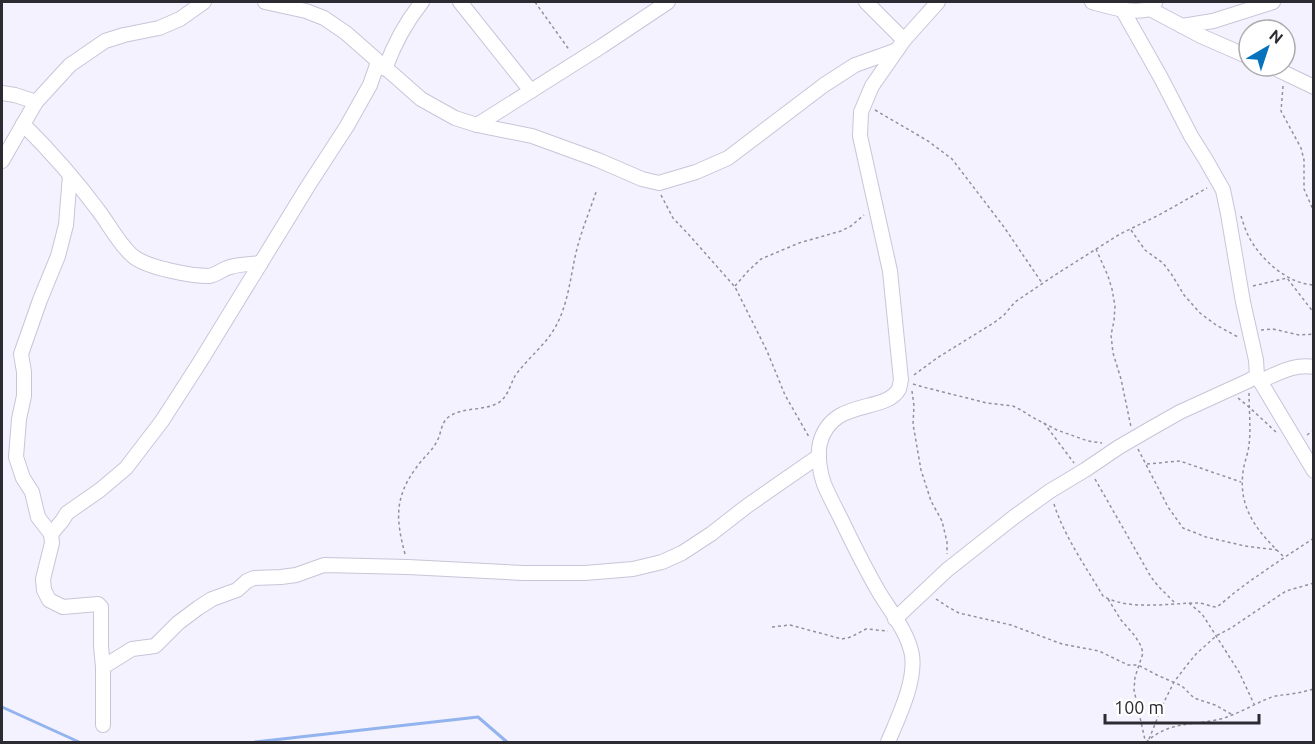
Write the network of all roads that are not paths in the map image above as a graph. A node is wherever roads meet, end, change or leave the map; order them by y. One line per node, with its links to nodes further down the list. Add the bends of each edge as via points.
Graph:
1 (204, 2): 20 (street, via 159,28 98,45 70,65)
2 (265, 2): 15 (street, via 324,18)
3 (422, 2): 15 (street)
4 (460, 2): 18 (street)
5 (668, 2): 18 (street)
6 (866, 2): 13 (street)
7 (938, 2): 13 (street)
8 (1092, 2): 11 (street)
9 (1273, 2): 12 (street, via 1213,21)
10 (1153, 5): 11 (street, via 1145,10); 12 (street)
11 (1122, 9): 27 (street, via 1222,190)
12 (1182, 26): 14 (street)
13 (901, 45): 22 (street, via 855,65 824,85 728,158 659,183 532,136); 28 (street, via 872,86 861,112 860,136 891,271 901,380 899,389 885,400 838,417 825,429)
14 (1237, 52)
15 (382, 65): 22 (street, via 421,99); 25 (street)
16 (1293, 78): 17 (street)
17 (1314, 87)
18 (531, 91): 22 (street)
19 (2, 93): 20 (street)
20 (36, 102): 21 (street)
21 (23, 124): 23 (street); 24 (street)
22 (477, 125)
23 (2, 161)
24 (70, 175): 25 (street, via 119,239 143,262 210,276 227,267); 30 (street, via 58,256 21,354 24,396 16,457 38,517)
25 (261, 263): 30 (street, via 141,449 112,481 67,513)
26 (1314, 367): 27 (street, via 1297,366)
27 (1258, 378): 29 (street); 31 (street, via 1180,412 1050,491 947,570)
28 (819, 455): 31 (street, via 824,483 867,573); 32 (street, via 711,534 662,562 585,573 324,565 296,575 254,578 198,608 155,646 132,650)
29 (1314, 471)
30 (51, 534): 32 (street, via 44,590 50,600 63,607 101,607)
31 (895, 619): 34 (street, via 912,655 912,671)
32 (103, 667): 33 (street)
33 (104, 725)
34 (888, 742)

